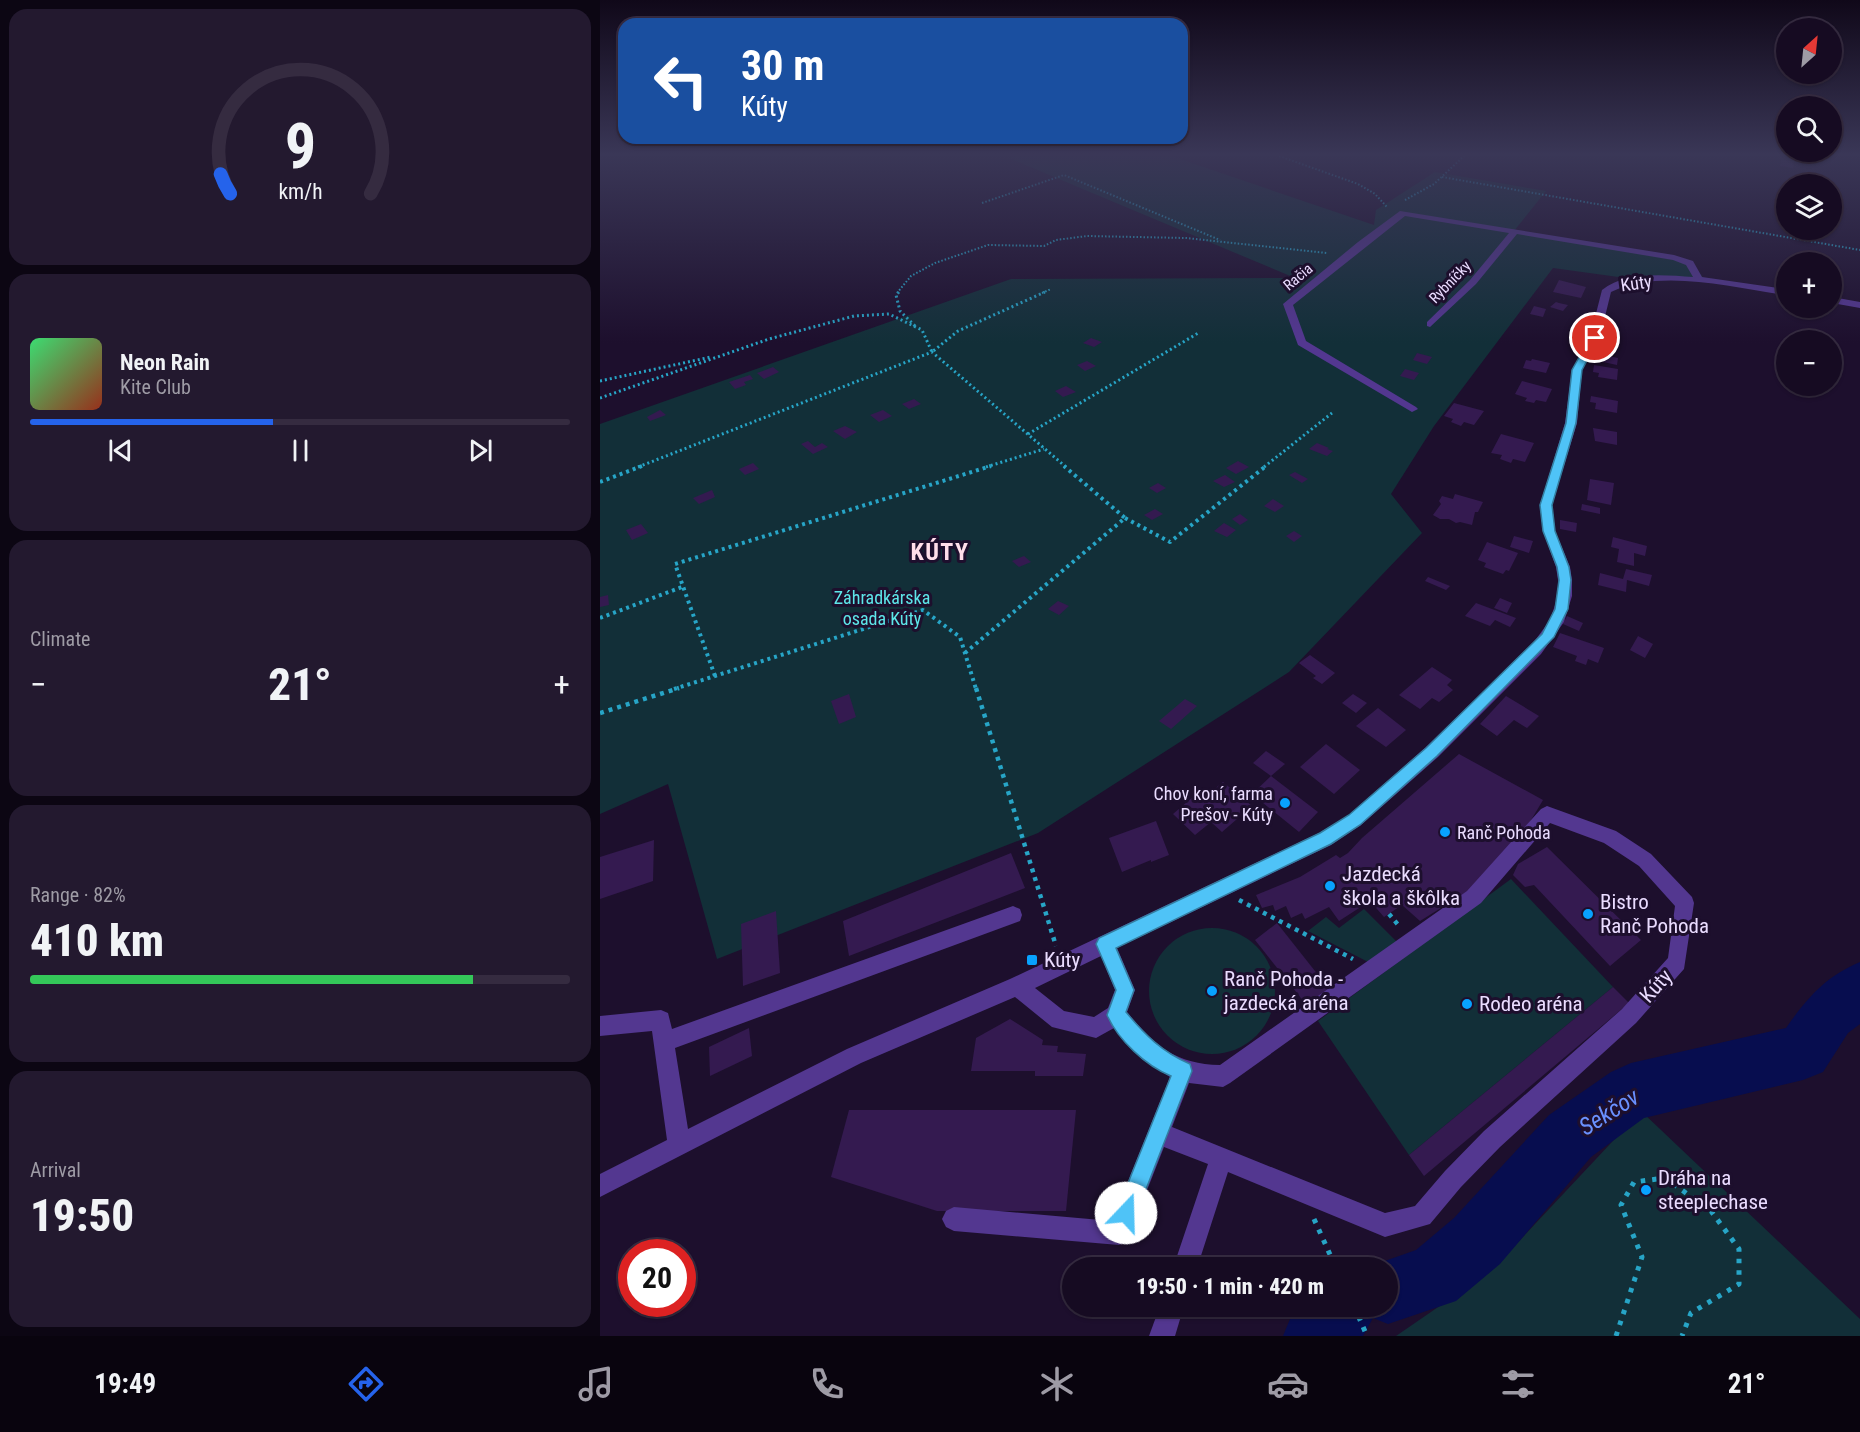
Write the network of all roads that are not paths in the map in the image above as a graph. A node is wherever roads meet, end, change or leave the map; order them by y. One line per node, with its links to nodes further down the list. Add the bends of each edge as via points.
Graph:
1 (1396, 218): 9 (street, Račia, via 1288,304 1302,343)
2 (1436, 218): 3 (street, Račia)
3 (1514, 231): 4 (street, via 1674,258 1690,263); 8 (street, Rybníčky, via 1473,282)
4 (1700, 280): 5 (street, Kúty); 11 (street, Kúty, via 1625,282 1604,294 1595,338 1577,370 1571,423 1546,505 1549,531 1565,580 1562,609 1547,637 1440,744 1355,820)
5 (1776, 291)
6 (1842, 302): 7 (street)
7 (1860, 305)
8 (1430, 324)
9 (1412, 409)
10 (1013, 915): 15 (street)
11 (1105, 944): 12 (street, Kúty); 13 (street, via 1125,990)
12 (1017, 986): 13 (street, via 1059,1020 1096,1028); 18 (street, Kúty, via 854,1056)
13 (1116, 1015): 16 (street, Kúty, via 1143,1047)
14 (600, 1026): 15 (street, via 661,1020)
15 (664, 1042): 18 (street)
16 (1183, 1071): 17 (street); 19 (street, Kúty, via 1199,1077 1222,1076 1474,897 1547,814 1610,837 1645,860 1685,903 1677,962 1629,1016 1492,1139 1422,1216 1385,1225)
17 (1158, 1133): 19 (street, Kúty); 21 (street, via 1119,1233)
18 (679, 1146): 20 (street, Kúty)
19 (1221, 1158): 22 (street)
20 (600, 1186)
21 (954, 1219)
22 (1189, 1257)
23 (1168, 1317): 24 (street)
24 (1162, 1336)

